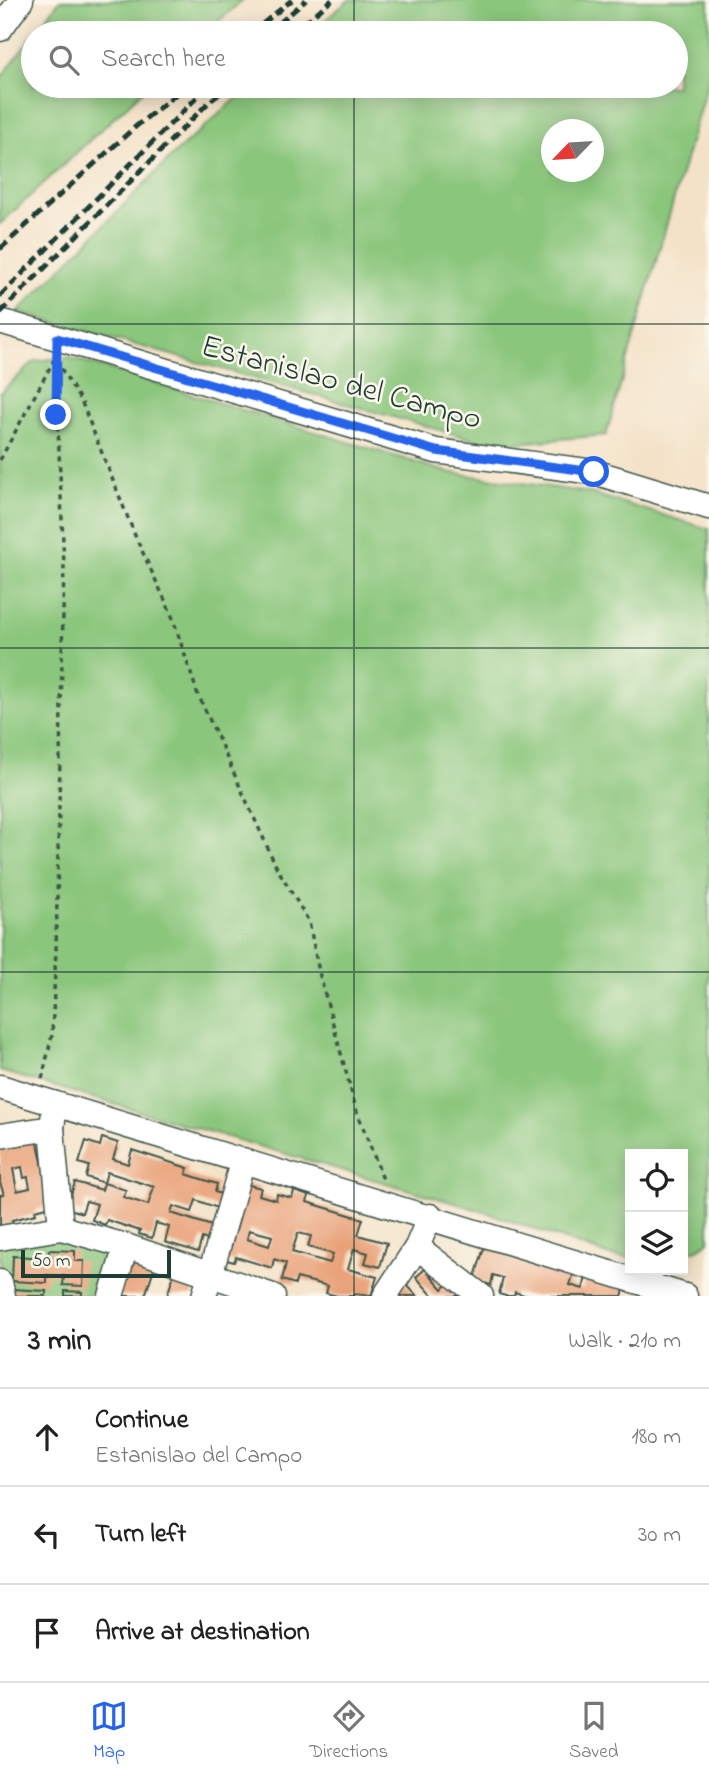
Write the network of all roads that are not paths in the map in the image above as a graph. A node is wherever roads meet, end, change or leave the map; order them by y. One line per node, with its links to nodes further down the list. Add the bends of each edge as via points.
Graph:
1 (21, 0): 2 (street)
2 (0, 29)
3 (0, 321): 4 (street, Estanislao del Campo, via 436,451 594,472)
4 (709, 507)
5 (0, 1087): 6 (street)
6 (46, 1101): 7 (street); 9 (street)
7 (52, 1128): 8 (street); 11 (street)
8 (0, 1136)
9 (243, 1160): 10 (street); 16 (street)
10 (429, 1216): 14 (street); 22 (street)
11 (61, 1228): 12 (street); 13 (street)
12 (0, 1238)
13 (125, 1246): 16 (street); 19 (street)
14 (417, 1247): 17 (street); 21 (street)
15 (0, 1282): 18 (street)
16 (208, 1285): 20 (street)
17 (483, 1295)
18 (4, 1296)
19 (111, 1296)
20 (273, 1296)
21 (385, 1296)
22 (685, 1296)

